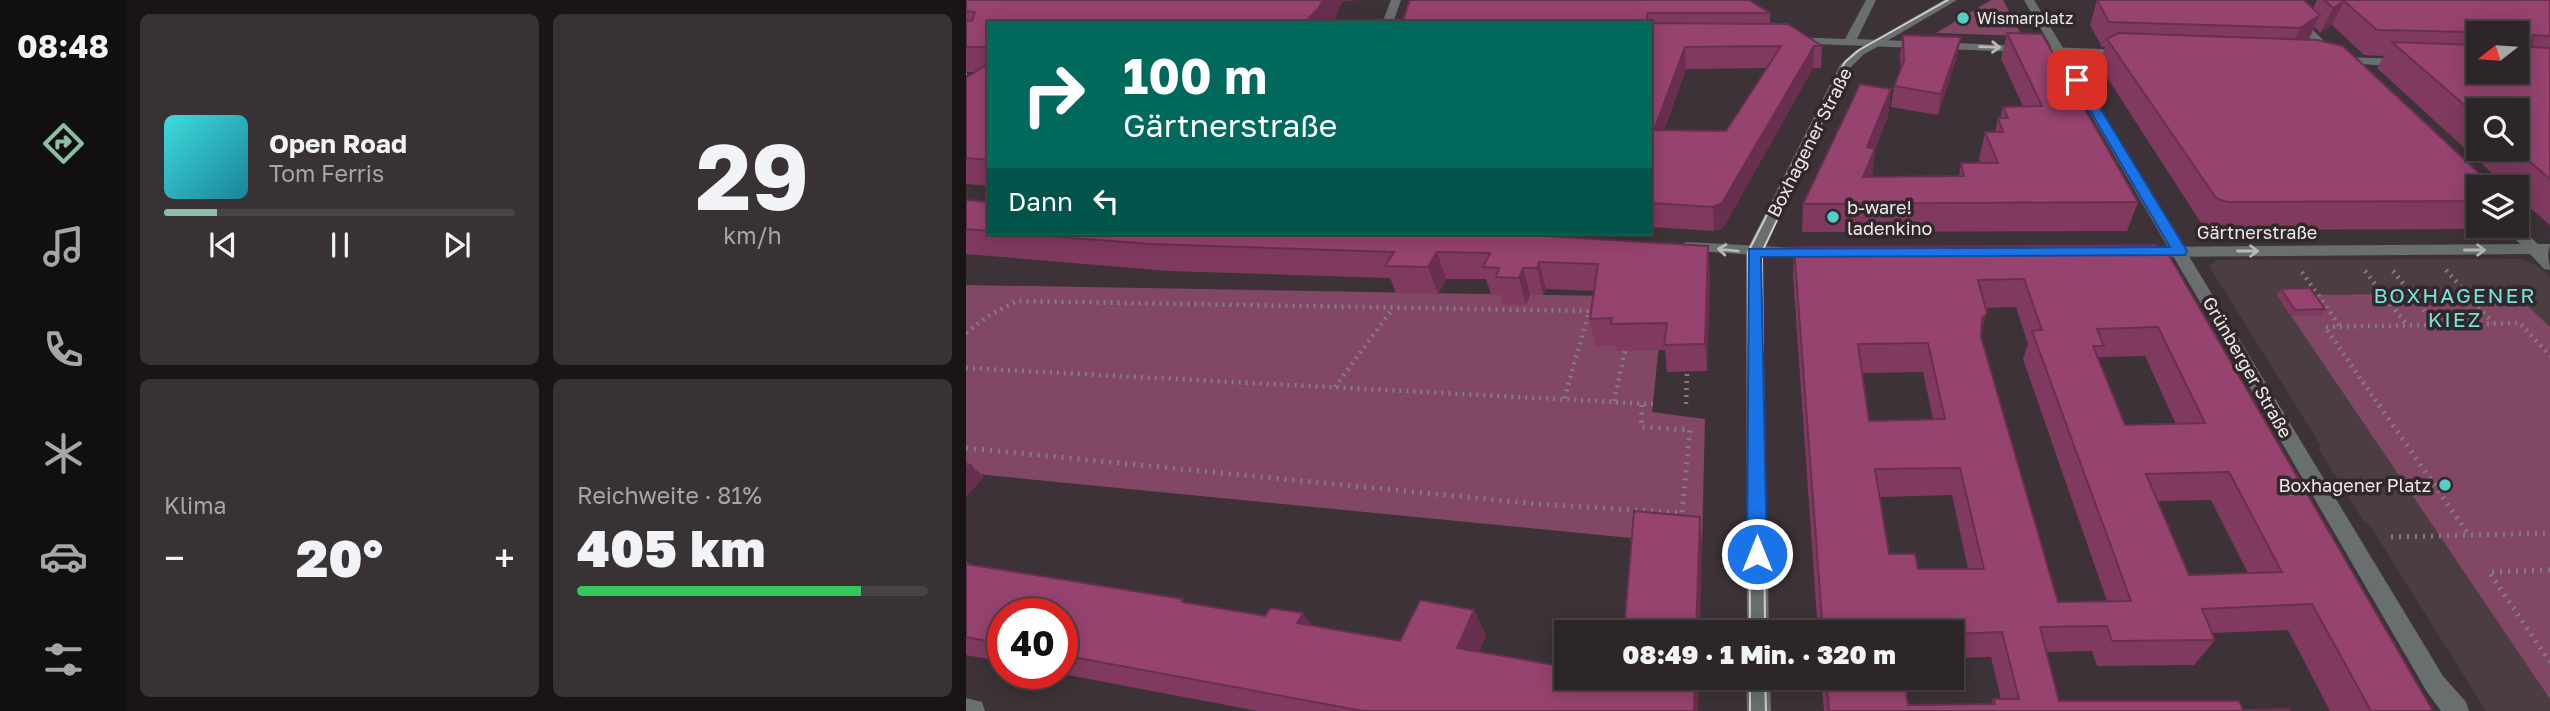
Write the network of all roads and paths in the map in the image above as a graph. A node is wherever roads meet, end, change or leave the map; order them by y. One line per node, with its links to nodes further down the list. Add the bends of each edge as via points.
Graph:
1 (1396, 0): 6 (street)
2 (1871, 0): 8 (street)
3 (1952, 0): 9 (street, Boxhagener Straße)
4 (2029, 0): 10 (street)
5 (2277, 0): 13 (street)
6 (1388, 21)
7 (1781, 40): 8 (street)
8 (1850, 41): 9 (street)
9 (1872, 45): 10 (street, one-way to 10); 23 (street, Boxhagener Straße, via 1839,76)
10 (2059, 50): 11 (street); 21 (street, Grünberger Straße)
11 (2144, 53)
12 (2323, 60): 13 (street)
13 (2339, 60): 14 (street); 16 (street)
14 (2415, 63)
15 (966, 74): 17 (path, via 972,81)
16 (2358, 78)
17 (980, 81)
18 (2527, 238): 20 (street)
19 (1667, 245): 23 (street, one-way to 19)
20 (2542, 249): 21 (street, Gärtnerstraße, one-way to 20); 25 (street)
21 (2180, 251): 22 (street, Gärtnerstraße); 53 (street, Grünberger Straße)
22 (2126, 252)
23 (1754, 253): 24 (street); 51 (street, Boxhagener Straße)
24 (1826, 254)
25 (2550, 265)
26 (2446, 270): 31 (path)
27 (2365, 271): 32 (path)
28 (2393, 271): 33 (path)
29 (2302, 272): 34 (path)
30 (1394, 307): 35 (path, via 1017,301); 40 (path); 41 (path, via 1589,311)
31 (2493, 323): 33 (path); 37 (path, via 2520,323)
32 (2407, 325): 33 (path); 34 (path)
33 (2435, 325)
34 (2341, 327): 48 (path, via 2325,327)
35 (966, 333)
36 (1625, 351): 42 (path)
37 (2550, 356)
38 (966, 368): 40 (path)
39 (1687, 372): 45 (path)
40 (1335, 387): 41 (path)
41 (1564, 400): 42 (path)
42 (1614, 401): 43 (path)
43 (1642, 403): 44 (path); 46 (path, via 1641,427 1689,430 1682,513 1538,504)
44 (1653, 404)
45 (1686, 404)
46 (966, 448)
47 (2550, 533): 48 (path)
48 (2469, 535): 49 (path)
49 (2391, 537)
50 (2550, 570): 52 (path, via 2489,572)
51 (1758, 620)
52 (2550, 662)
53 (2435, 684): 58 (street, Grünberger Straße); 59 (street, Grünberger Straße)
54 (1758, 690): 57 (street)
55 (966, 710): 56 (street)
56 (973, 711)
57 (1759, 711)
58 (2445, 711)
59 (2458, 711)

